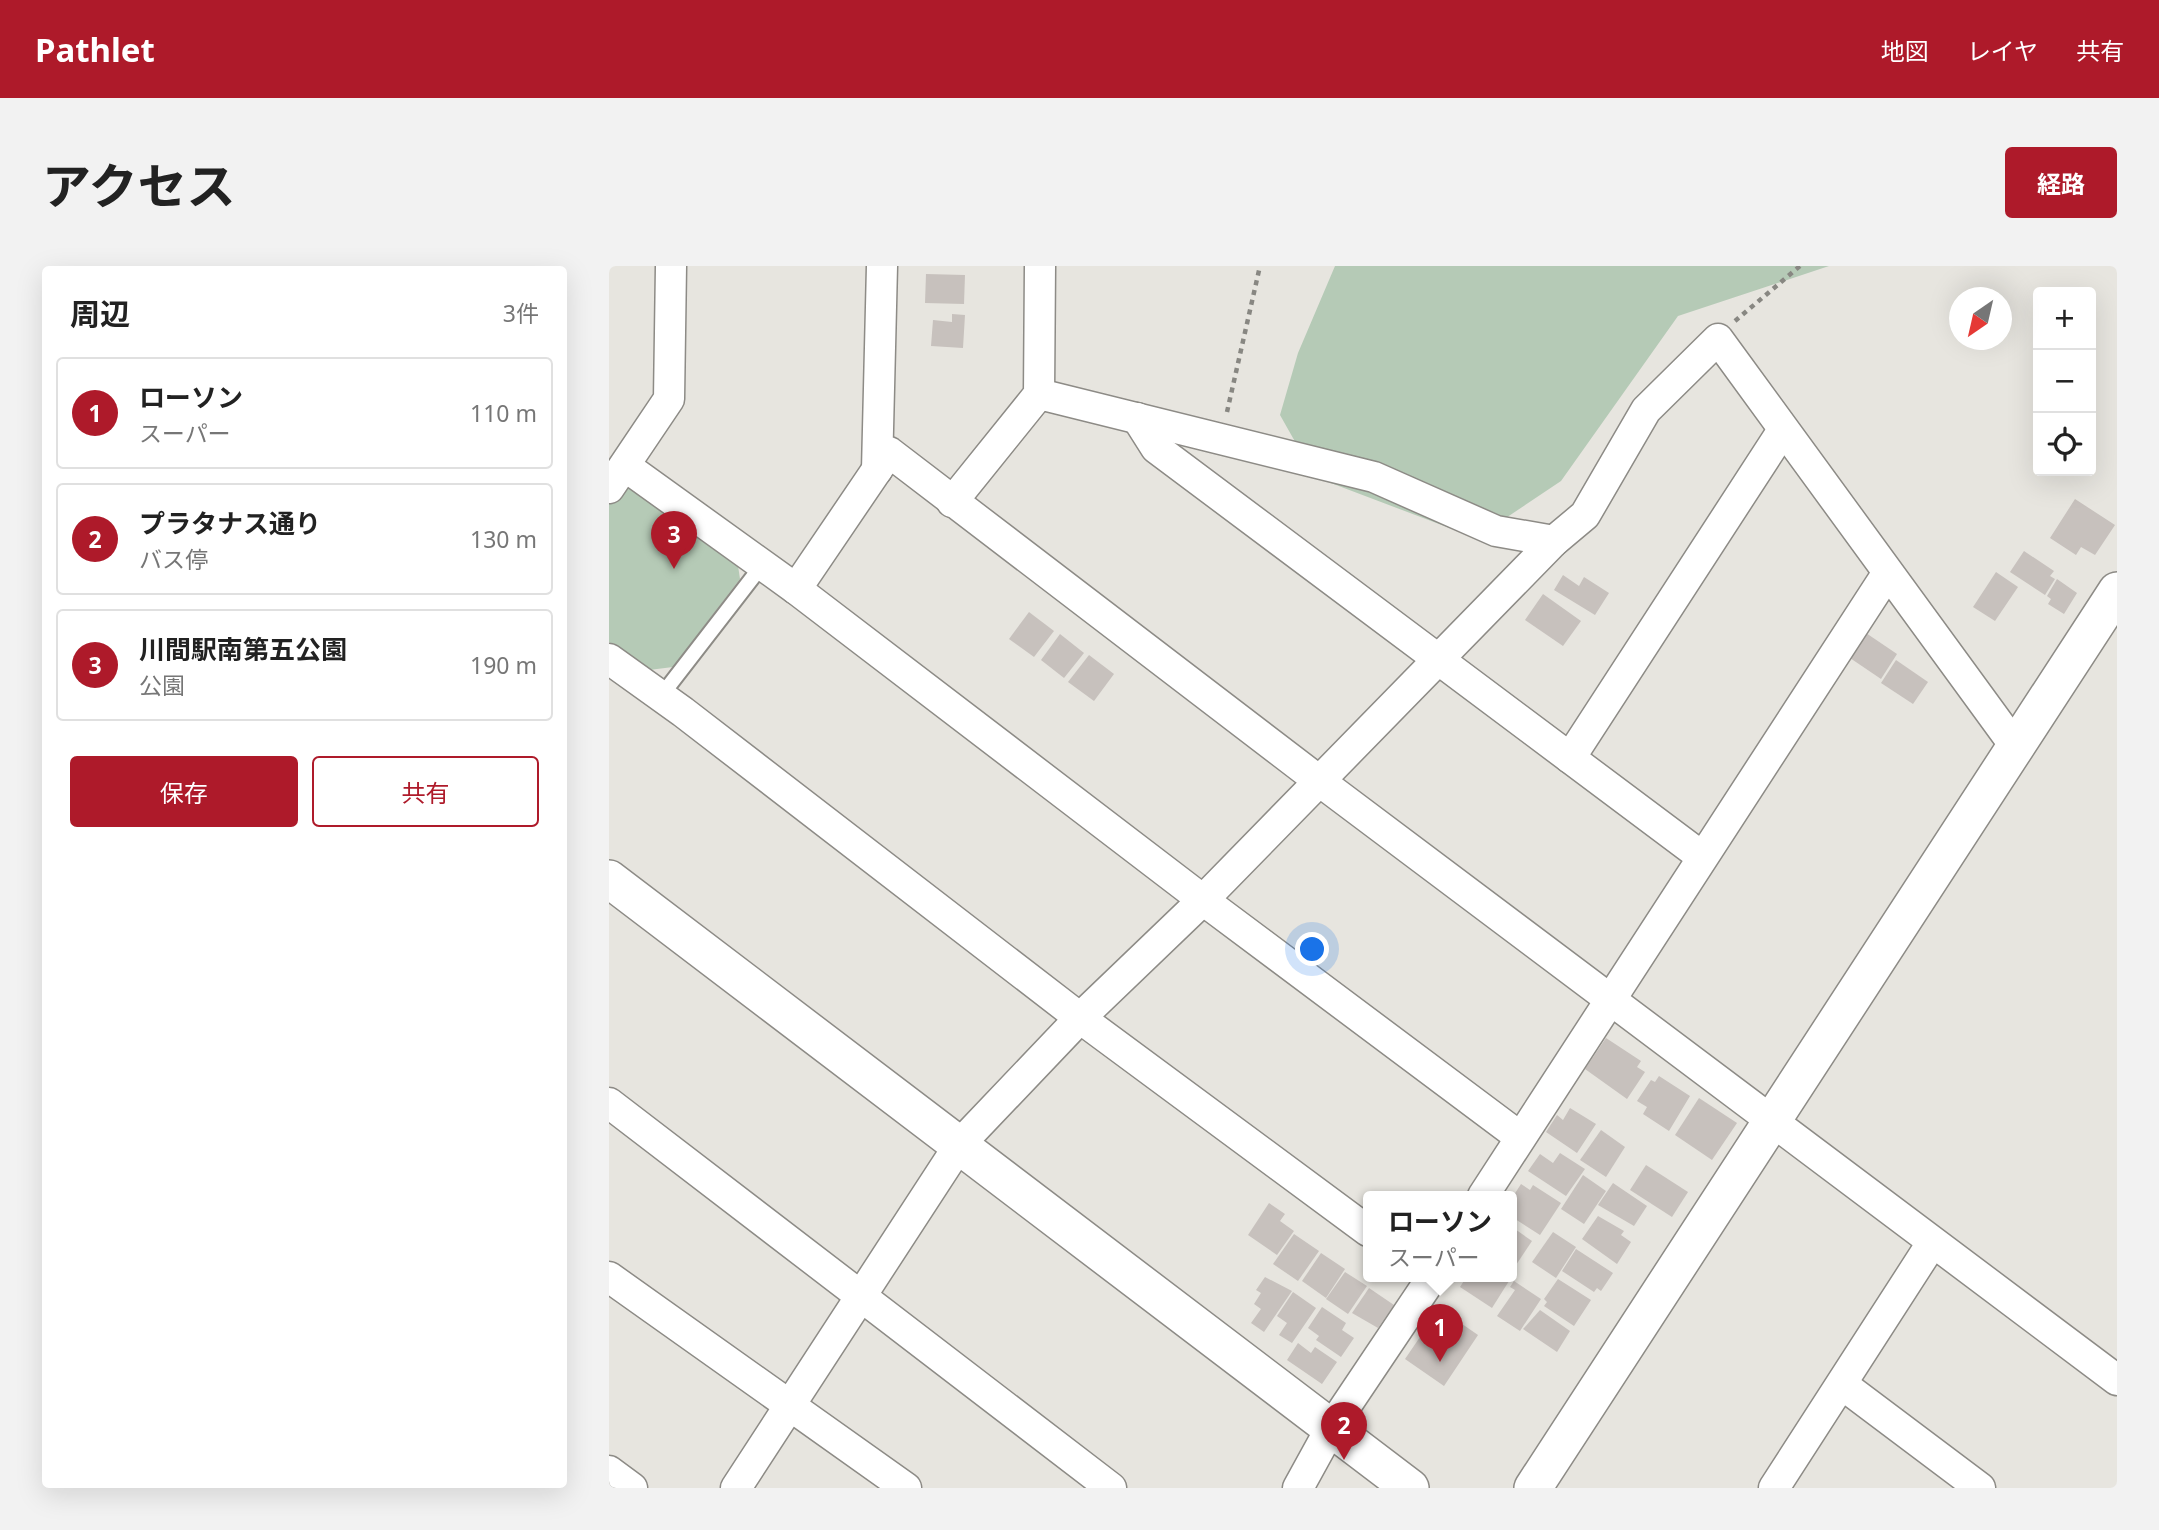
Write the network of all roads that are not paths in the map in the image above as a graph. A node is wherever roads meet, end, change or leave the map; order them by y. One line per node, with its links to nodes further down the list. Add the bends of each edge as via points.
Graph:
1 (671, 266): 8 (street, via 669,399)
2 (882, 266): 7 (street)
3 (1040, 266): 4 (street)
4 (1039, 394): 5 (street); 9 (street)
5 (1137, 418): 10 (street, via 1374,477 1496,531); 15 (street, via 1156,448)
6 (1783, 430): 10 (street, via 1718,339 1646,410 1585,515); 12 (street); 19 (street)
7 (877, 470): 9 (street, via 889,452); 13 (street)
8 (617, 477): 11 (street)
9 (952, 502): 20 (street)
10 (1554, 541): 15 (street)
11 (762, 564): 13 (street); 17 (lane)
12 (1887, 574): 18 (street); 21 (street)
13 (796, 589): 23 (street)
14 (2117, 591): 18 (street)
15 (1439, 658): 19 (street); 20 (street)
16 (609, 659): 17 (street)
17 (661, 696): 25 (street)
18 (2015, 746): 27 (street)
19 (1570, 758): 21 (street)
20 (1318, 780): 23 (street); 24 (street)
21 (1700, 856): 24 (street)
22 (609, 879): 29 (street)
23 (1203, 900): 25 (street); 28 (street)
24 (1610, 999): 27 (street); 28 (street)
25 (1080, 1018): 29 (street); 31 (street)
26 (609, 1103): 35 (street)
27 (1772, 1121): 32 (street); 47 (street)
28 (1520, 1137): 30 (street)
29 (960, 1144): 35 (street); 39 (street)
30 (1486, 1191)
31 (1363, 1227)
32 (1933, 1244): 36 (street); 37 (street)
33 (609, 1277): 38 (street)
34 (1428, 1282): 39 (street)
35 (862, 1295): 38 (street); 44 (street)
36 (2117, 1380)
37 (1843, 1385): 48 (street); 49 (street)
38 (788, 1406): 42 (street); 43 (street)
39 (1331, 1429): 45 (street); 46 (street)
40 (609, 1471): 41 (street)
41 (632, 1488)
42 (736, 1488)
43 (906, 1488)
44 (1111, 1488)
45 (1298, 1488)
46 (1410, 1488)
47 (1534, 1488)
48 (1774, 1488)
49 (1980, 1488)

